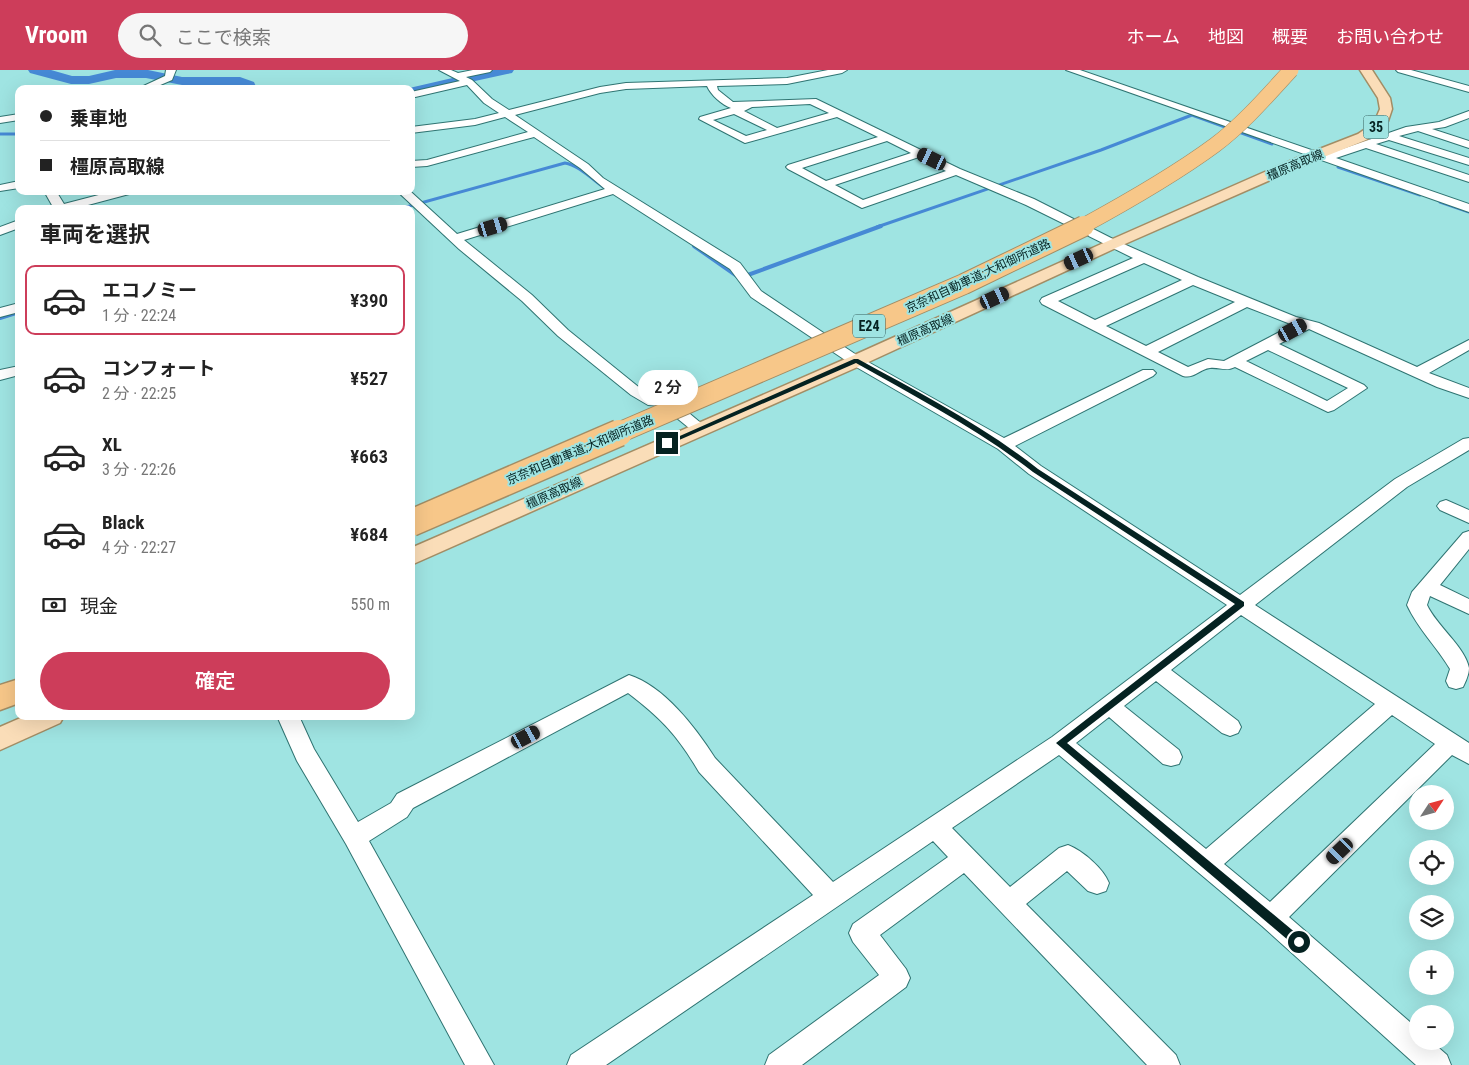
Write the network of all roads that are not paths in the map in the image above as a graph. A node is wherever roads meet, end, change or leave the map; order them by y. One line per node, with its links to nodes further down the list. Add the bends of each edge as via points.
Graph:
1 (171, 70): 14 (street, via 169,78)
2 (444, 70): 10 (street)
3 (487, 70): 10 (street)
4 (751, 70): 13 (street)
5 (842, 70): 13 (street)
6 (1071, 70): 36 (street)
7 (1292, 70): 77 (highway, 京奈和自動車道;大和御所道路 / E24, bridge, via 1216,144 1156,185 1077,230 910,308)
8 (1366, 70): 36 (main road, 橿原高取線 / 35, via 1384,98 1386,109 1382,121 1362,137)
9 (1401, 70): 15 (street)
10 (458, 76): 11 (street)
11 (469, 82): 16 (street); 21 (street)
12 (711, 83): 13 (street); 17 (street, via 714,91 731,105); 21 (street, via 600,90)
13 (764, 83)
14 (152, 85)
15 (1469, 89)
16 (415, 94)
17 (764, 103): 18 (street); 19 (street, via 812,101); 24 (street)
18 (735, 110): 27 (street); 27 (street, via 704,119 745,140)
19 (837, 114): 24 (street); 30 (street)
20 (1469, 114): 25 (street)
21 (507, 115): 26 (street, via 449,127); 28 (street)
22 (15, 118): 23 (street)
23 (0, 120)
24 (807, 122): 27 (street)
25 (1419, 129): 29 (street); 31 (street)
26 (415, 130)
27 (776, 131)
28 (534, 134): 39 (street); 46 (street, via 584,166)
29 (1391, 137): 32 (street); 34 (street)
30 (887, 138): 35 (street); 43 (street, via 792,167)
31 (1457, 142): 33 (street); 34 (street)
32 (1368, 145): 36 (street, via 1335,155); 37 (street)
33 (1469, 145)
34 (1435, 151): 37 (street); 38 (street)
35 (920, 154): 41 (street); 43 (street)
36 (1316, 155): 50 (street); 54 (main road, 橿原高取線 / 35)
37 (1415, 160): 40 (street); 42 (street)
38 (1469, 162)
39 (415, 164)
40 (1403, 166)
41 (956, 171): 43 (street, via 862,204); 54 (street)
42 (1469, 179)
43 (824, 184)
44 (15, 185): 45 (street)
45 (0, 188)
46 (611, 191): 53 (street); 65 (street, via 735,266 756,294)
47 (113, 195): 49 (street)
48 (408, 195): 53 (street)
49 (71, 205)
50 (1469, 208)
51 (15, 225): 52 (street)
52 (0, 231)
53 (455, 239): 72 (street, via 636,392 654,402 665,402)
54 (1113, 244): 55 (street); 65 (main road, 橿原高取線 / 35)
55 (1144, 258): 56 (street); 61 (street, via 1047,301)
56 (1193, 280): 57 (street); 61 (street)
57 (1246, 302): 60 (street); 64 (street)
58 (15, 308): 59 (street)
59 (0, 313)
60 (1305, 324): 62 (street); 69 (street)
61 (1094, 326): 64 (street)
62 (1268, 344): 66 (street); 66 (street, via 1359,388 1328,407)
63 (1469, 344): 69 (street)
64 (1146, 352): 66 (street, via 1188,373 1208,363 1226,366)
65 (856, 361): 72 (main road, 橿原高取線 / 35); 74 (street)
66 (1236, 362)
67 (15, 371): 70 (street)
68 (1148, 373): 74 (street)
69 (1418, 373): 71 (street)
70 (0, 375)
71 (1469, 393)
72 (700, 428): 79 (main road, 橿原高取線 / 35)
73 (1469, 443): 81 (street, via 1401,483)
74 (1004, 446): 81 (street, via 1035,470)
75 (1446, 506): 76 (street)
76 (1469, 517)
77 (415, 521)
78 (1469, 537): 80 (street)
79 (415, 555)
80 (1428, 587): 82 (street); 83 (street, via 1417,605)
81 (1241, 604): 85 (street); 89 (street)
82 (1469, 607)
83 (1448, 648): 84 (street); 86 (street, via 1460,669)
84 (1469, 653)
85 (1156, 670): 90 (street); 93 (street)
86 (1456, 681)
87 (15, 692): 88 (highway)
88 (0, 698)
89 (1391, 703): 96 (street); 101 (street)
90 (1109, 705): 95 (street); 97 (street)
91 (42, 720): 94 (main road)
92 (290, 720): 99 (street, via 305,754)
93 (1230, 728)
94 (0, 738)
95 (1060, 743): 98 (street); 101 (street)
96 (1460, 749): 105 (street)
97 (1171, 757)
98 (934, 826): 100 (street); 103 (street)
99 (354, 837): 103 (street, via 398,810 405,801 629,682 677,721 706,765); 106 (street)
100 (965, 858): 104 (street); 108 (street, via 862,933 897,978)
101 (1206, 864): 105 (street)
102 (1097, 883): 104 (street, via 1068,856)
103 (830, 897): 107 (street)
104 (1008, 903): 109 (street)
105 (1271, 918): 110 (street)
106 (480, 1065)
107 (581, 1065)
108 (778, 1065)
109 (1166, 1065)
110 (1437, 1065)

